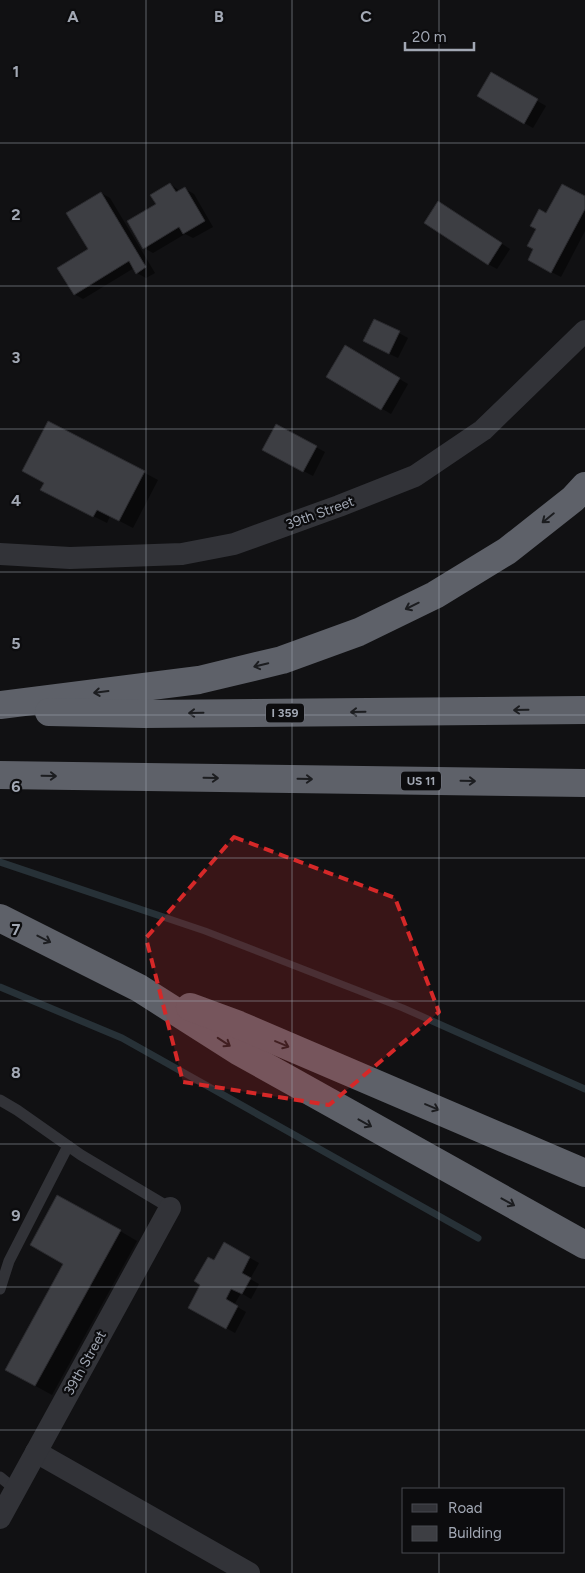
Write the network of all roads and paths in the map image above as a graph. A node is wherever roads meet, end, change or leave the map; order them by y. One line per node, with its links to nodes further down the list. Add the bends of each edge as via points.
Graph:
1 (585, 331): 3 (street, 39th Street, via 483,430 416,476 339,506 234,544 182,554 70,558)
2 (585, 486): 4 (highway, one-way to 4, via 506,551 435,595 359,632 282,660 199,680)
3 (0, 554)
4 (0, 705)
5 (585, 710): 6 (highway, I 359, one-way to 6)
6 (0, 712)
7 (0, 775): 8 (highway, US 11, one-way to 8)
8 (585, 783)
9 (0, 918): 10 (highway, one-way to 10)
10 (139, 988): 13 (highway, one-way to 13, via 239,1025); 15 (highway, one-way to 15, via 238,1051)
11 (0, 1100): 12 (lane)
12 (68, 1146): 14 (lane); 16 (lane, via 9,1261)
13 (585, 1173)
14 (170, 1208): 17 (street, 39th Street)
15 (585, 1245)
16 (0, 1289)
17 (36, 1452): 18 (street, 39th Street); 20 (street)
18 (8, 1484): 19 (street, 39th Street)
19 (0, 1518)
20 (249, 1573)

